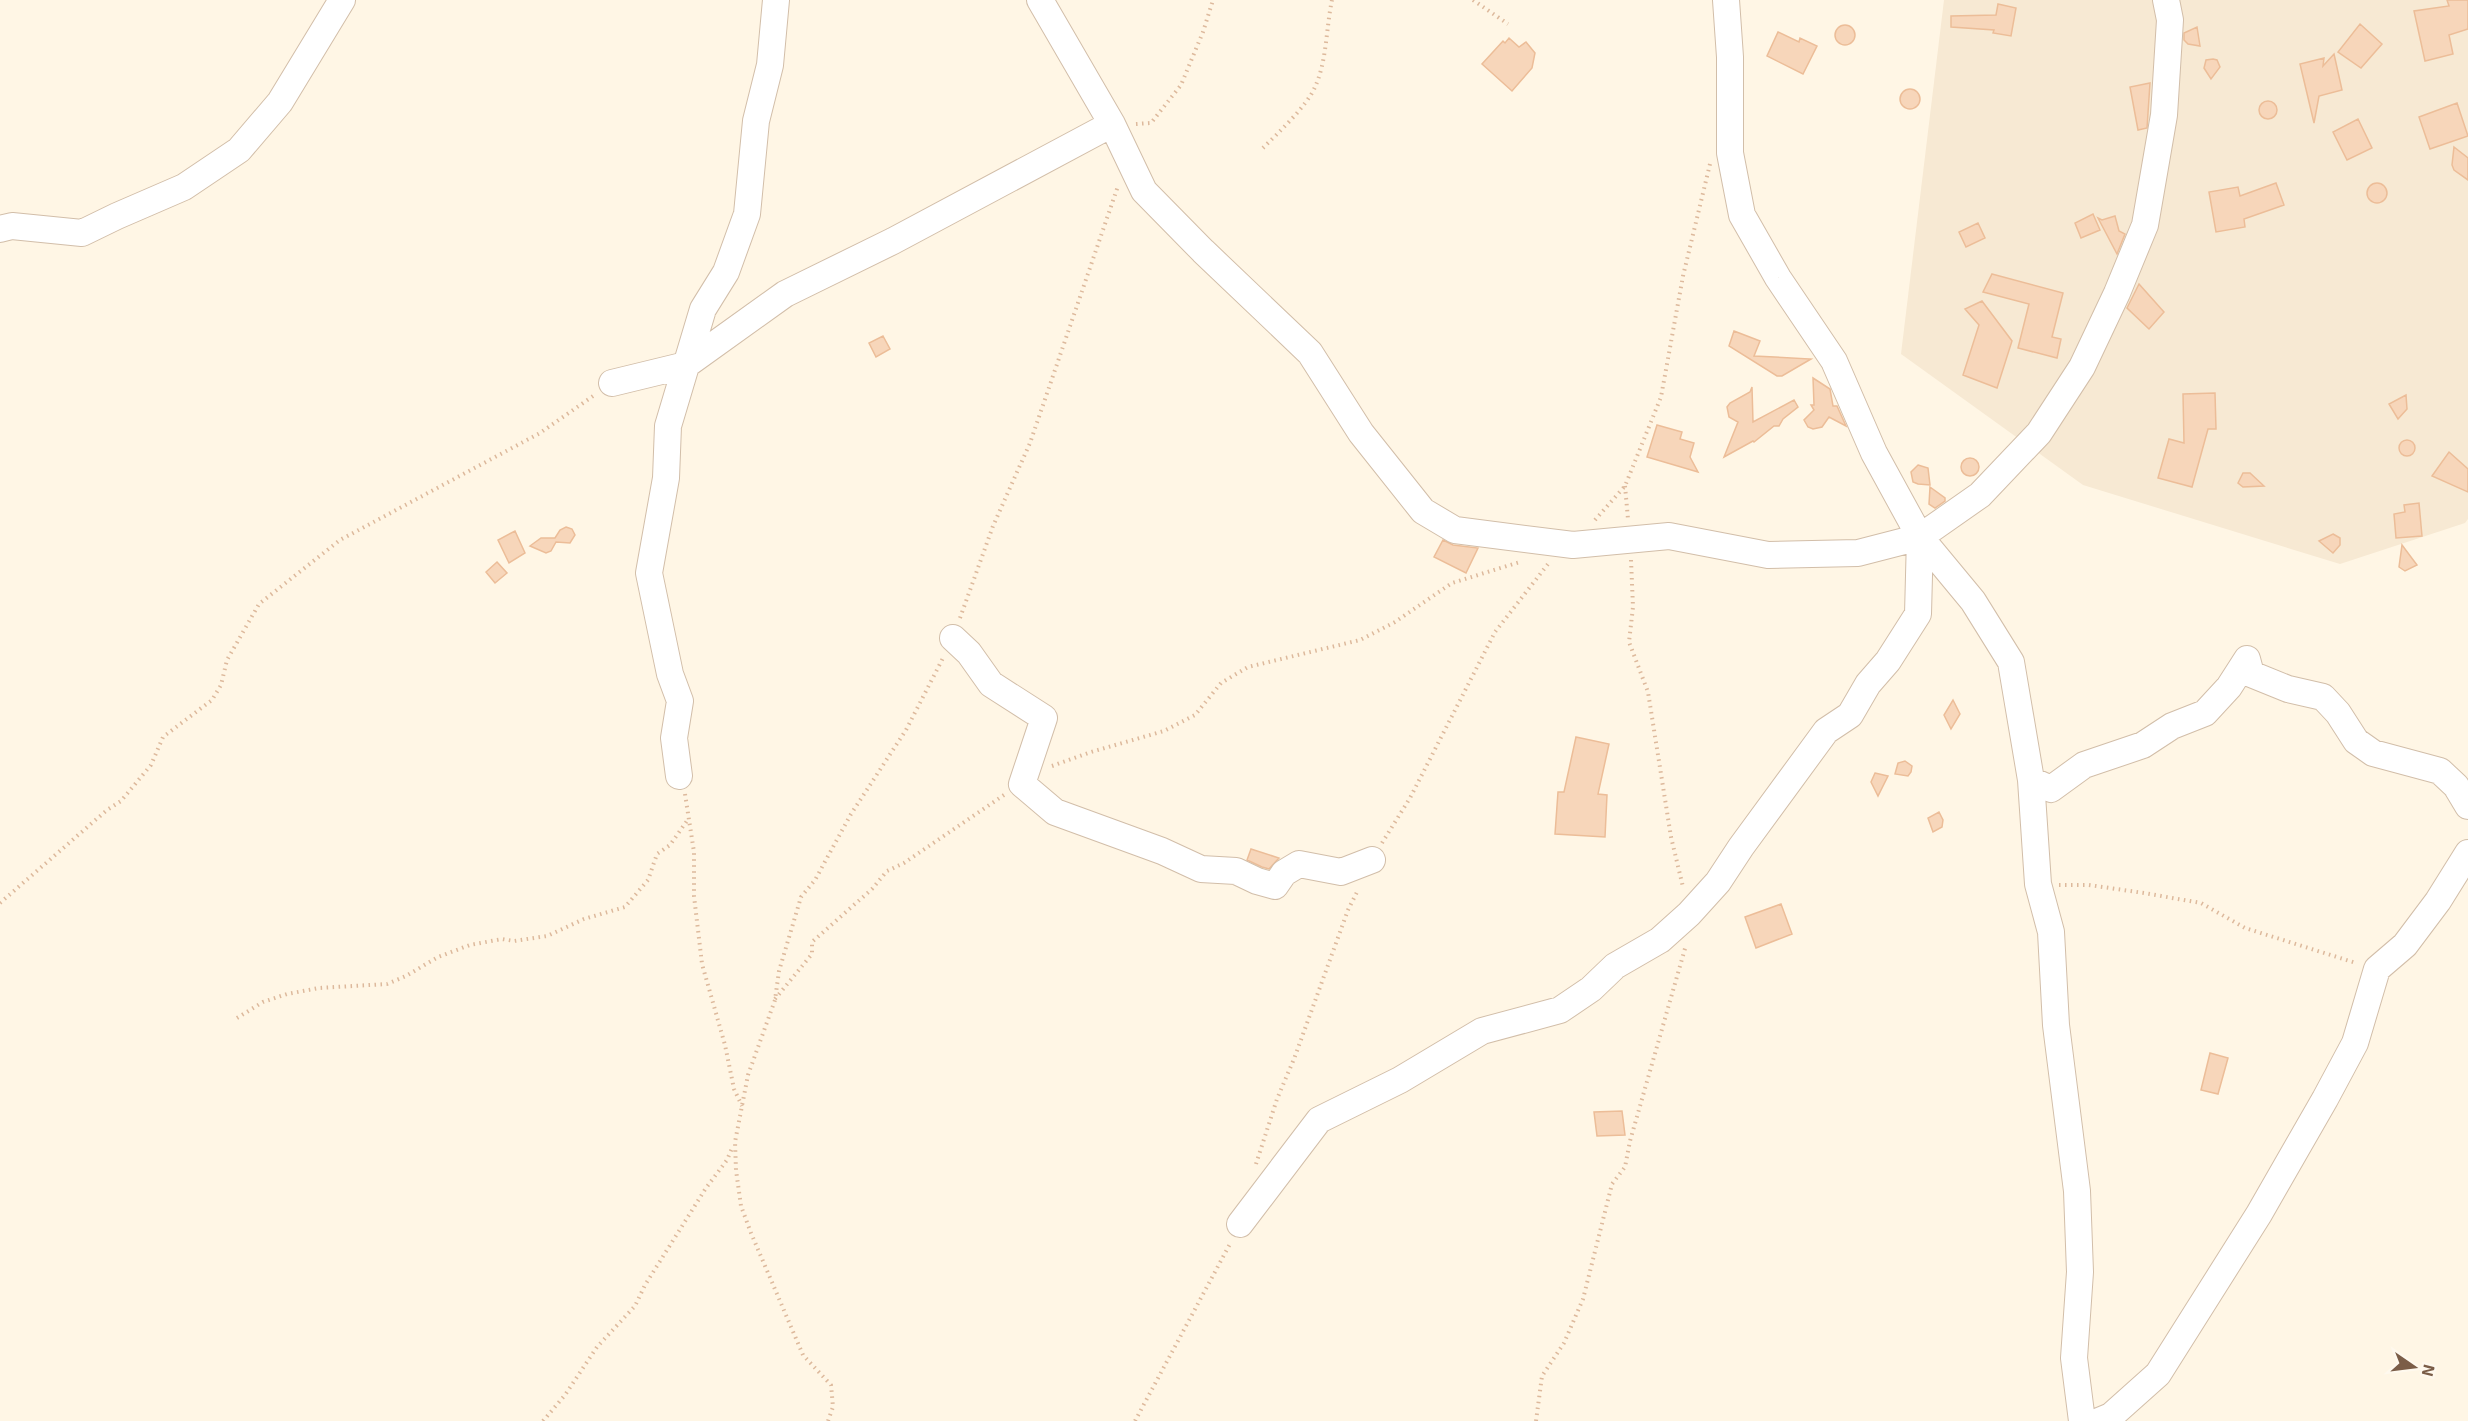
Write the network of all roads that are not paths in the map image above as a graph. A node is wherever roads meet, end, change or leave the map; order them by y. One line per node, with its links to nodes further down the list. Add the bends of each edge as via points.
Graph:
1 (342, 0): 7 (street, via 280,102 239,150 184,187 82,233 12,226)
2 (776, 0): 8 (street, via 770,65 756,121 747,214 726,272 703,309)
3 (1040, 0): 6 (street)
4 (1726, 0): 10 (street, via 1730,153 1742,215 1778,278 1834,361 1874,453)
5 (2166, 0): 10 (street, via 2170,20 2162,126 2145,225 2117,292 2082,367 2039,433 1980,495)
6 (1112, 124): 8 (street, via 785,294); 10 (street, via 1144,191 1310,353 1361,433 1424,511 1455,530 1573,545 1669,536 1768,555 1858,553)
7 (0, 229)
8 (686, 365): 9 (street); 12 (street, via 669,426 666,478 649,573 670,674 680,701 674,738)
9 (612, 383)
10 (1920, 537): 13 (street, via 1973,601 2012,662); 17 (street, via 1918,614 1851,715 1826,731 1719,882 1689,914 1660,940 1615,966 1560,1010 1482,1031 1400,1080 1319,1120)
11 (953, 638): 16 (street, via 991,684 1044,718 1022,784 1055,812 1201,869 1236,871 1275,886 1284,873 1299,864 1341,872)
12 (679, 776)
13 (2031, 780): 14 (street, via 2051,789 2084,765 2142,745 2172,726 2205,713 2247,659 2251,674 2323,697 2356,741 2373,753 2440,771 2456,786); 18 (street, via 2038,884 2051,932 2056,1025 2077,1191 2080,1272 2074,1358)
14 (2468, 806)
15 (2468, 853): 19 (street, via 2405,945 2377,969 2355,1043 2259,1214 2158,1374 2111,1416)
16 (1372, 860)
17 (1240, 1224)
18 (2082, 1421)
19 (2099, 1421)

